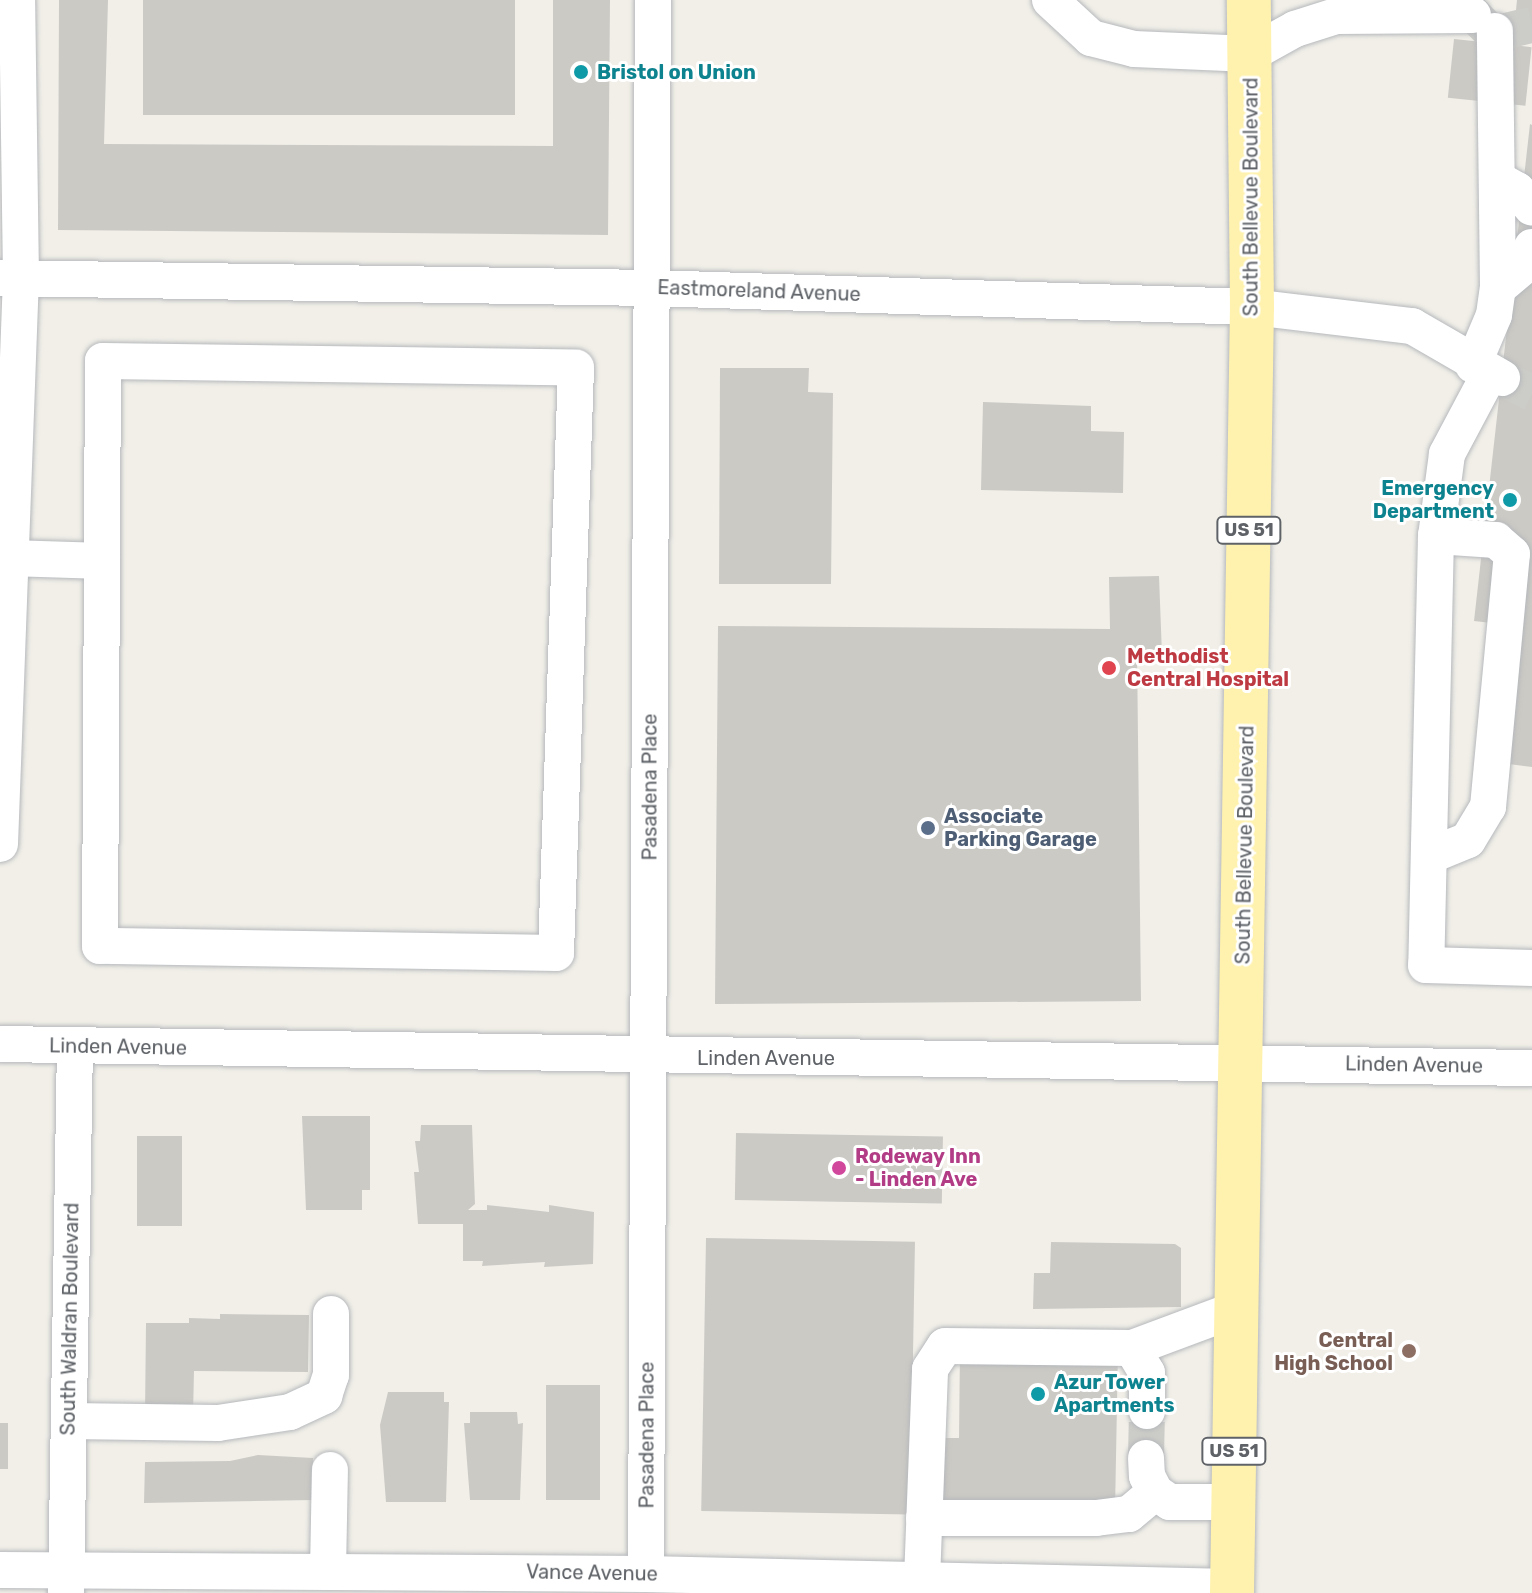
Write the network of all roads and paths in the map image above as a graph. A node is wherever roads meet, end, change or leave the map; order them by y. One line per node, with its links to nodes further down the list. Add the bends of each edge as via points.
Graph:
1 (17, 0): 9 (street)
2 (653, 0): 10 (street, Pasadena Place)
3 (1050, 0): 5 (street, via 1091,38 1134,49)
4 (1249, 0): 5 (main road, South Bellevue Boulevard / US 51)
5 (1250, 54): 6 (street, via 1295,29 1336,16 1484,23); 12 (main road, South Bellevue Boulevard / US 51)
6 (1497, 179): 7 (street, via 1517,190); 11 (street)
7 (1532, 208)
8 (1532, 247): 11 (street, via 1523,267)
9 (10, 278): 10 (street, Eastmoreland Avenue); 15 (street)
10 (651, 288): 12 (street, Eastmoreland Avenue); 22 (street, Pasadena Place)
11 (1498, 288): 13 (street)
12 (1252, 307): 13 (street, Eastmoreland Avenue, via 1412,326); 23 (main road, South Bellevue Boulevard / US 51)
13 (1488, 372): 14 (street, via 1447,454)
14 (1436, 536): 18 (street); 18 (street, via 1496,540 1512,554 1488,807 1468,840)
15 (11, 558): 16 (street); 17 (street)
16 (102, 561): 16 (street, via 103,361 576,368 556,953 100,946)
17 (0, 844)
18 (1429, 856): 19 (street, via 1426,965)
19 (1532, 968)
20 (0, 1044): 21 (street, Linden Avenue)
21 (75, 1046): 22 (street, Linden Avenue); 29 (street, South Waldran Boulevard)
22 (650, 1057): 23 (street, Linden Avenue); 37 (street, Pasadena Place)
23 (1242, 1061): 24 (street, Linden Avenue); 25 (main road, South Bellevue Boulevard / US 51)
24 (1532, 1068)
25 (1237, 1309): 27 (street); 33 (main road, South Bellevue Boulevard / US 51)
26 (331, 1314): 29 (street, via 331,1375 324,1396 290,1412 218,1423)
27 (1132, 1348): 28 (street, via 1147,1373); 34 (street, via 945,1346 930,1369)
28 (1147, 1411)
29 (69, 1421): 39 (street, South Waldran Boulevard)
30 (1146, 1458): 32 (street)
31 (330, 1470): 36 (street)
32 (1155, 1492): 33 (street, via 1170,1502); 34 (street, via 1129,1514 1096,1518)
33 (1233, 1502): 40 (main road, South Bellevue Boulevard / US 51)
34 (924, 1518): 38 (street)
35 (0, 1570): 39 (street, Vance Avenue)
36 (328, 1571): 37 (street, Vance Avenue); 39 (street, Vance Avenue)
37 (646, 1574): 38 (street, Vance Avenue)
38 (922, 1580): 40 (street, Vance Avenue)
39 (66, 1581)
40 (1232, 1590)

